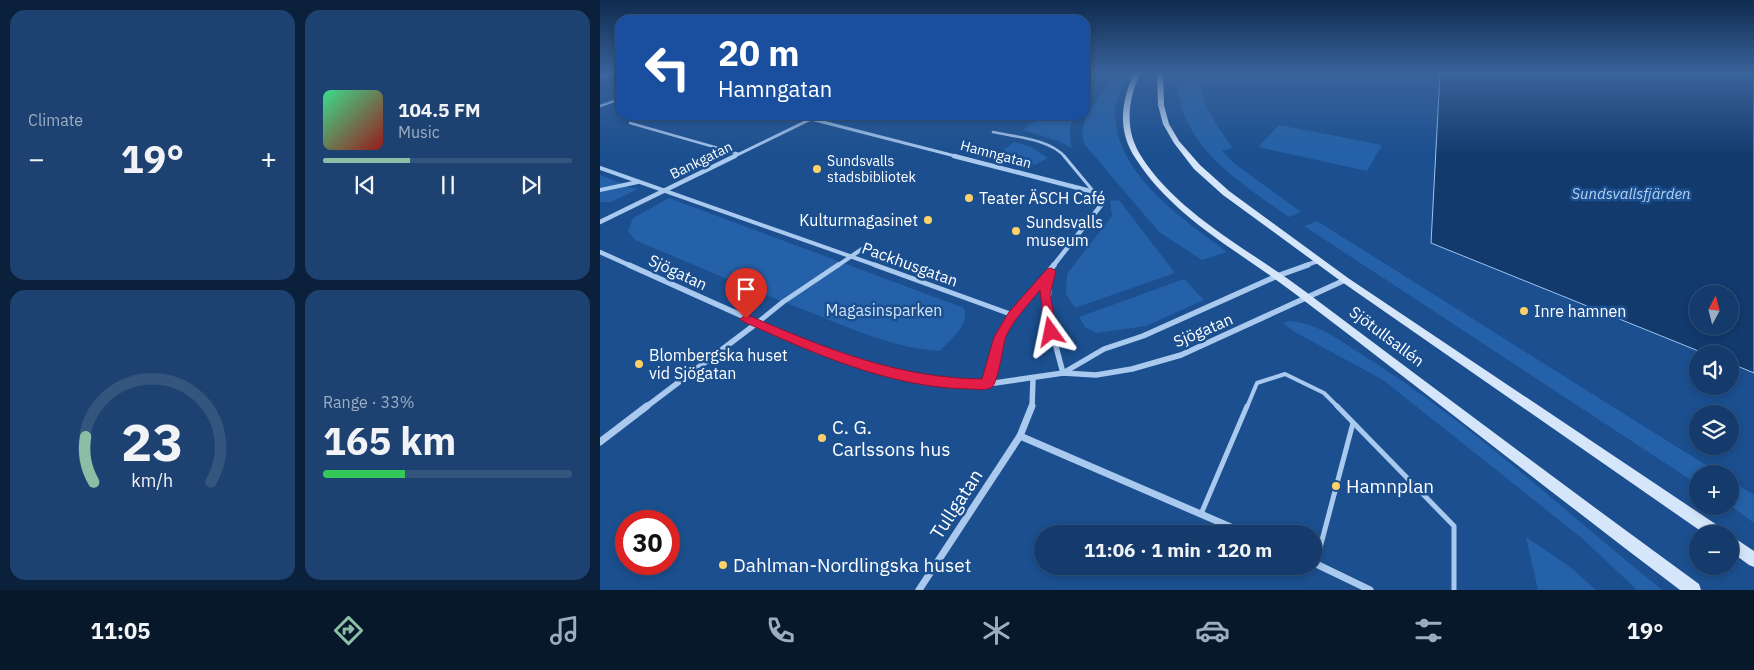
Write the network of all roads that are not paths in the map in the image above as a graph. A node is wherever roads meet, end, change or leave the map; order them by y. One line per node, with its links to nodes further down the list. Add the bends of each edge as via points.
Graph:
1 (615, 101): 4 (lane)
2 (1127, 101): 21 (main road, Sjötullsallén, via 1125,120 1129,139 1139,159 1160,184 1188,210)
3 (1161, 101): 19 (main road, Sjötullsallén, via 1166,124 1196,167)
4 (600, 106)
5 (809, 120): 9 (street, Bankgatan)
6 (815, 120): 14 (street, Hamngatan)
7 (630, 123): 9 (lane)
8 (993, 132): 14 (lane, via 1042,143 1062,153)
9 (739, 154): 13 (street, Bankgatan)
10 (601, 169): 11 (street, Packhusgatan)
11 (639, 182): 12 (street); 13 (street, Packhusgatan)
12 (600, 190)
13 (663, 191): 15 (street, Bankgatan); 18 (street, Packhusgatan)
14 (1094, 192): 20 (street, via 1102,204)
15 (600, 222)
16 (862, 249): 18 (street)
17 (600, 252): 25 (street, Sjögatan)
18 (852, 256): 24 (street, Packhusgatan); 25 (street)
19 (1318, 261): 21 (street, Sjögatan); 22 (main road, Sjötullsallén)
20 (1051, 271): 24 (street); 26 (street, via 1045,294 1047,317)
21 (1277, 276): 23 (main road, Sjötullsallén); 26 (street, Sjögatan, via 1158,329 1104,349)
22 (1345, 280): 23 (street, Sjögatan); 34 (main road, Sjötullsallén)
23 (1306, 298): 26 (street, Sjögatan, via 1181,355 1096,375); 42 (main road, Sjötullsallén)
24 (1013, 315): 28 (street, via 1000,337)
25 (757, 323): 28 (street, Sjögatan, via 825,353 900,374 945,383); 31 (street)
26 (1063, 373): 27 (street, Sjögatan)
27 (1034, 379): 28 (street, Sjögatan); 30 (street, via 1032,404)
28 (988, 384)
29 (1353, 423): 32 (lane, via 1324,393 1285,374 1257,383); 35 (lane); 41 (lane, via 1454,526)
30 (1020, 436): 32 (street); 39 (street, Tullgatan)
31 (600, 442)
32 (1201, 514): 33 (street)
33 (1226, 525)
34 (1705, 525)
35 (1322, 533)
36 (1739, 549): 37 (main road)
37 (1754, 560)
38 (1322, 566): 40 (street)
39 (919, 590)
40 (1370, 590)
41 (1454, 590)
42 (1693, 590)

